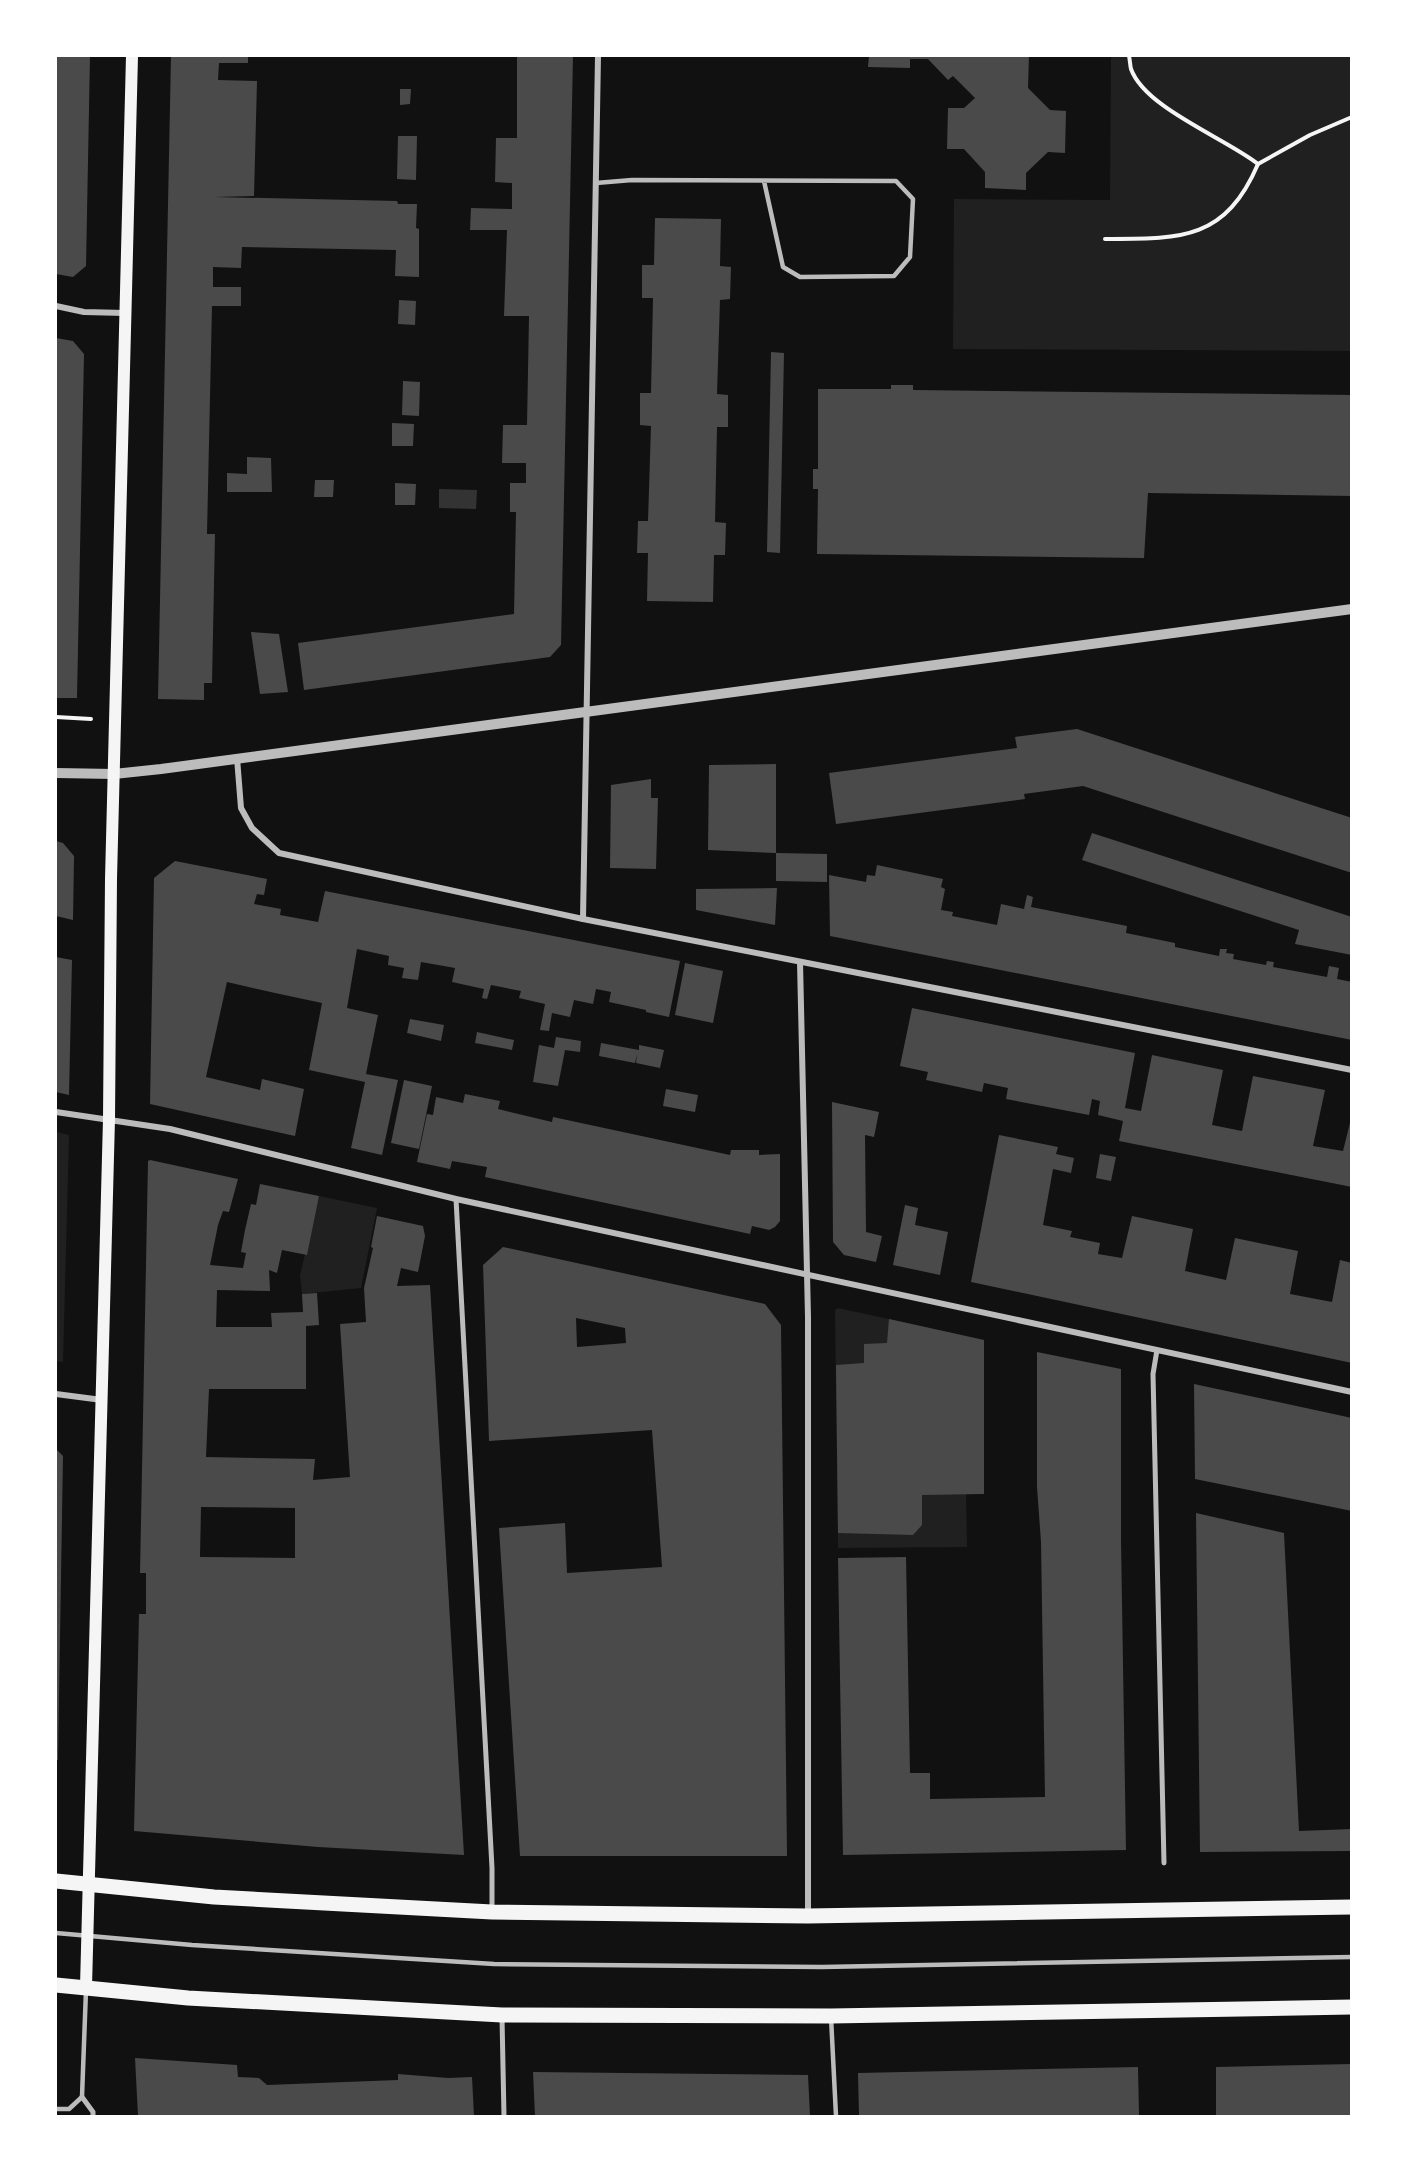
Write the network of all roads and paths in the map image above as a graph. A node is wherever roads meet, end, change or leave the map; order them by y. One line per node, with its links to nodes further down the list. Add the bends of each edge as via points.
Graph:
1 (132, 56): 10 (main road)
2 (598, 56): 7 (street)
3 (1129, 56): 5 (path, via 1131,70 1158,102)
4 (1352, 117): 5 (path)
5 (1258, 164): 8 (path, via 1236,204 1210,226 1156,239)
6 (764, 181): 6 (lane, via 896,181 913,199 910,257 894,276 800,278 783,267); 7 (lane)
7 (596, 183): 12 (street)
8 (1105, 239)
9 (56, 306): 10 (street, via 84,312)
10 (126, 313): 14 (main road)
11 (1352, 609): 12 (street)
12 (586, 712): 15 (street); 18 (street)
13 (56, 717): 14 (path)
14 (116, 719): 17 (main road)
15 (237, 758): 17 (street); 18 (street, via 241,808 252,828 279,853)
16 (56, 773): 17 (street)
17 (114, 774): 22 (main road)
18 (583, 919): 19 (street)
19 (801, 962): 20 (street); 24 (street)
20 (1352, 1070)
21 (56, 1112): 22 (street)
22 (109, 1119): 23 (street, via 170,1129); 28 (main road)
23 (456, 1199): 24 (street); 33 (street)
24 (808, 1275): 25 (street); 34 (street)
25 (1157, 1350): 26 (street); 29 (street, via 1152,1374)
26 (1352, 1392)
27 (56, 1394): 28 (street)
28 (102, 1400): 31 (main road)
29 (1164, 1863)
30 (56, 1881): 31 (main road)
31 (88, 1884): 33 (main road, via 214,1897); 36 (main road)
32 (1352, 1907): 34 (main road)
33 (492, 1912): 34 (main road)
34 (808, 1916)
35 (56, 1933): 36 (lane)
36 (87, 1936): 37 (lane, via 494,1964 822,1967); 39 (main road)
37 (1352, 1957)
38 (56, 1985): 39 (main road)
39 (86, 1988): 41 (main road, via 188,1998); 43 (lane)
40 (1352, 2007): 42 (main road)
41 (502, 2015): 42 (main road); 46 (street)
42 (831, 2016): 47 (lane)
43 (82, 2097): 44 (lane, via 69,2109); 45 (street)
44 (56, 2109)
45 (93, 2116)
46 (504, 2116)
47 (836, 2116)

